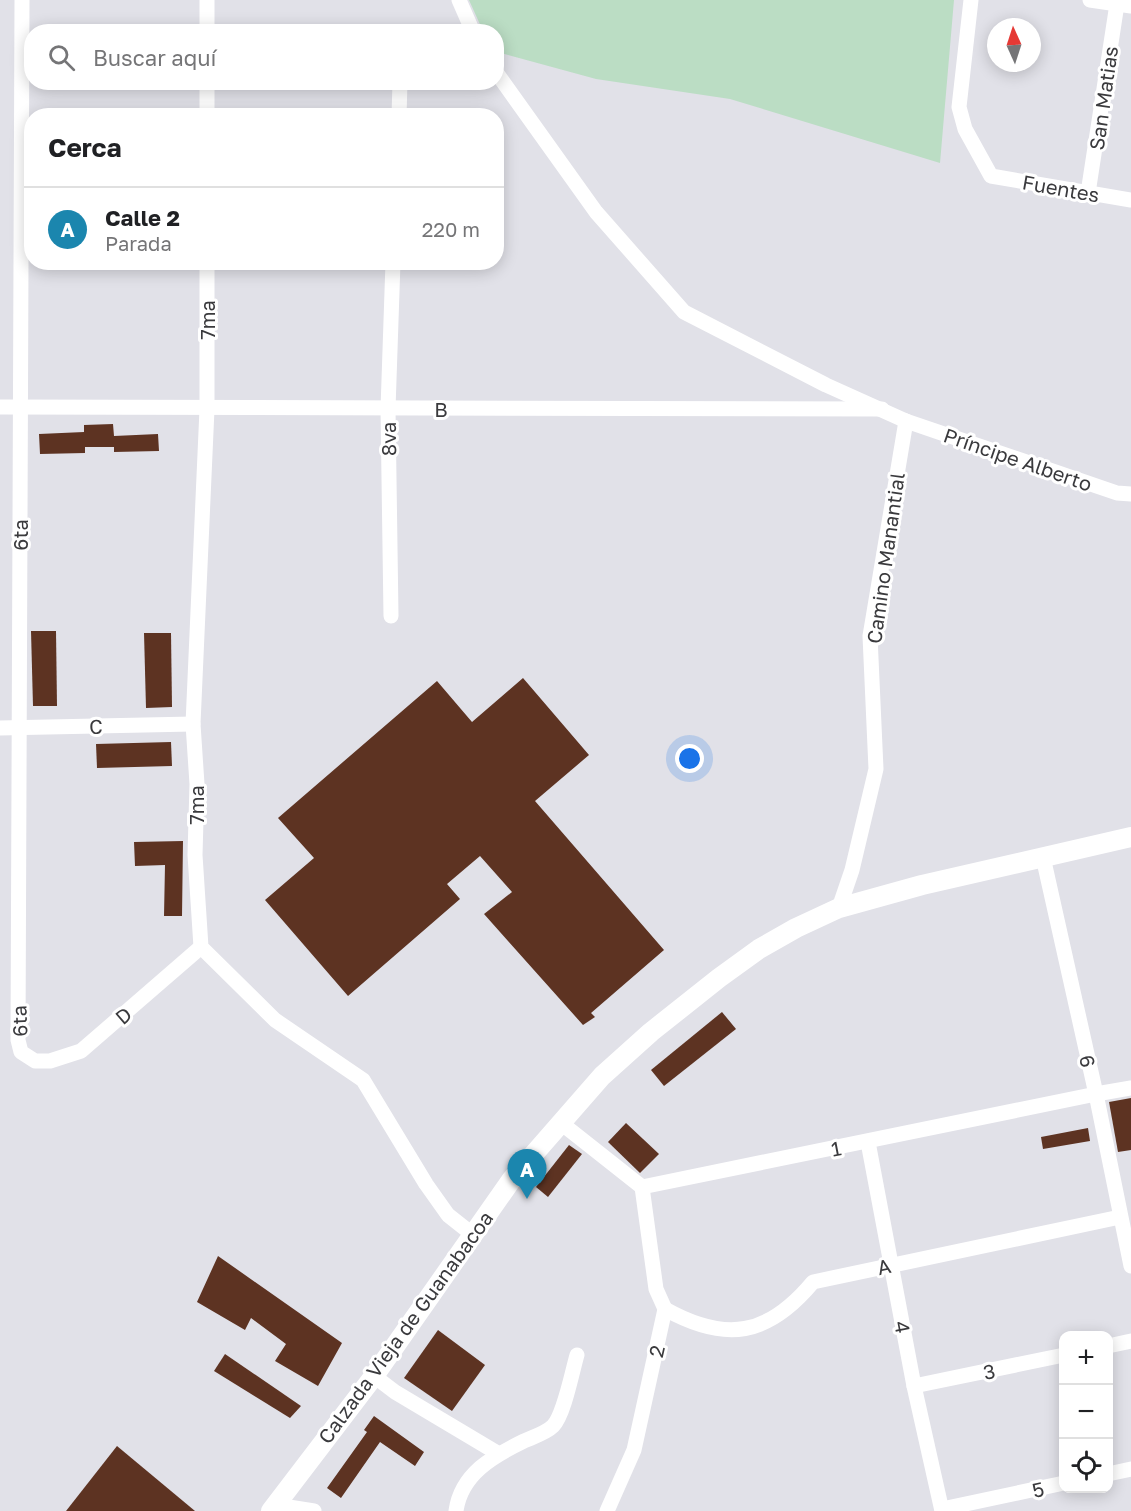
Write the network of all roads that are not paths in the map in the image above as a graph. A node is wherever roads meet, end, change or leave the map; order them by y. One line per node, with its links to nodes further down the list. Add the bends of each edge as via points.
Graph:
1 (22, 0): 10 (street, 6ta)
2 (207, 0): 7 (street)
3 (459, 0): 8 (street)
4 (971, 0): 17 (street, Fuentes, via 959,107 965,129 991,176)
5 (1090, 0): 6 (street)
6 (1124, 5): 17 (street, San Matias)
7 (207, 24)
8 (470, 24)
9 (504, 83): 26 (street, Príncipe Alberto, via 596,212 684,312 826,386)
10 (24, 88)
11 (24, 90): 14 (street, 6ta)
12 (207, 90): 15 (street)
13 (400, 90): 16 (street)
14 (24, 108)
15 (207, 108)
16 (399, 108)
17 (1088, 193): 18 (street, Fuentes)
18 (1131, 200)
19 (24, 254): 23 (street, 6ta)
20 (207, 270): 24 (street, 7ma)
21 (393, 270): 25 (street, 8va)
22 (0, 407): 23 (street, B)
23 (20, 407): 24 (street, B); 32 (street, 6ta)
24 (207, 409): 25 (street, B); 30 (street, 7ma)
25 (388, 409): 26 (street, B); 29 (street, 8va)
26 (882, 410): 27 (street, Príncipe Alberto)
27 (906, 421): 28 (street, Príncipe Alberto, via 1118,493); 35 (street, Camino Manantial, via 870,636 876,769)
28 (1131, 494)
29 (391, 616)
30 (193, 724): 32 (street, C); 36 (street, 7ma)
31 (0, 728): 32 (street, C)
32 (20, 728): 37 (street, 6ta, via 18,1040 21,1052)
33 (1131, 837): 34 (main road, Calzada Vieja de Guanabacoa)
34 (1043, 857): 35 (main road, Calzada Vieja de Guanabacoa); 39 (street, 6)
35 (839, 908): 40 (main road, Calzada Vieja de Guanabacoa, via 795,928 719,978 602,1076)
36 (201, 948): 37 (street, D, via 81,1051 50,1061); 44 (street, via 275,1020 363,1080 426,1184 448,1215)
37 (35, 1061)
38 (1131, 1088): 39 (street, 1)
39 (1096, 1094): 41 (street, 1); 43 (street, 6)
40 (561, 1123): 42 (street); 44 (main road, Calzada Vieja de Guanabacoa, via 512,1179)
41 (868, 1142): 42 (street, 1); 45 (street, 4)
42 (642, 1187): 47 (street, via 656,1289)
43 (1120, 1217): 45 (street, A); 46 (street, 6)
44 (472, 1234): 52 (main road, Calzada Vieja de Guanabacoa)
45 (891, 1265): 47 (street, A, via 813,1282 780,1314 747,1329 711,1329); 53 (street, 4)
46 (1131, 1266)
47 (665, 1309): 62 (street, 2, via 634,1450)
48 (1131, 1341): 49 (street)
49 (1113, 1345)
50 (577, 1355): 54 (street, via 560,1415 553,1426)
51 (1059, 1356): 53 (street, 3)
52 (374, 1376): 54 (street); 58 (main road, Calzada Vieja de Guanabacoa)
53 (914, 1386): 59 (street, 4)
54 (499, 1454): 61 (street, via 468,1479 459,1494)
55 (1131, 1469): 56 (street)
56 (1113, 1473)
57 (1059, 1484): 59 (street, 5)
58 (274, 1508): 60 (street)
59 (942, 1510)
60 (314, 1511)
61 (456, 1511)
62 (607, 1511)

